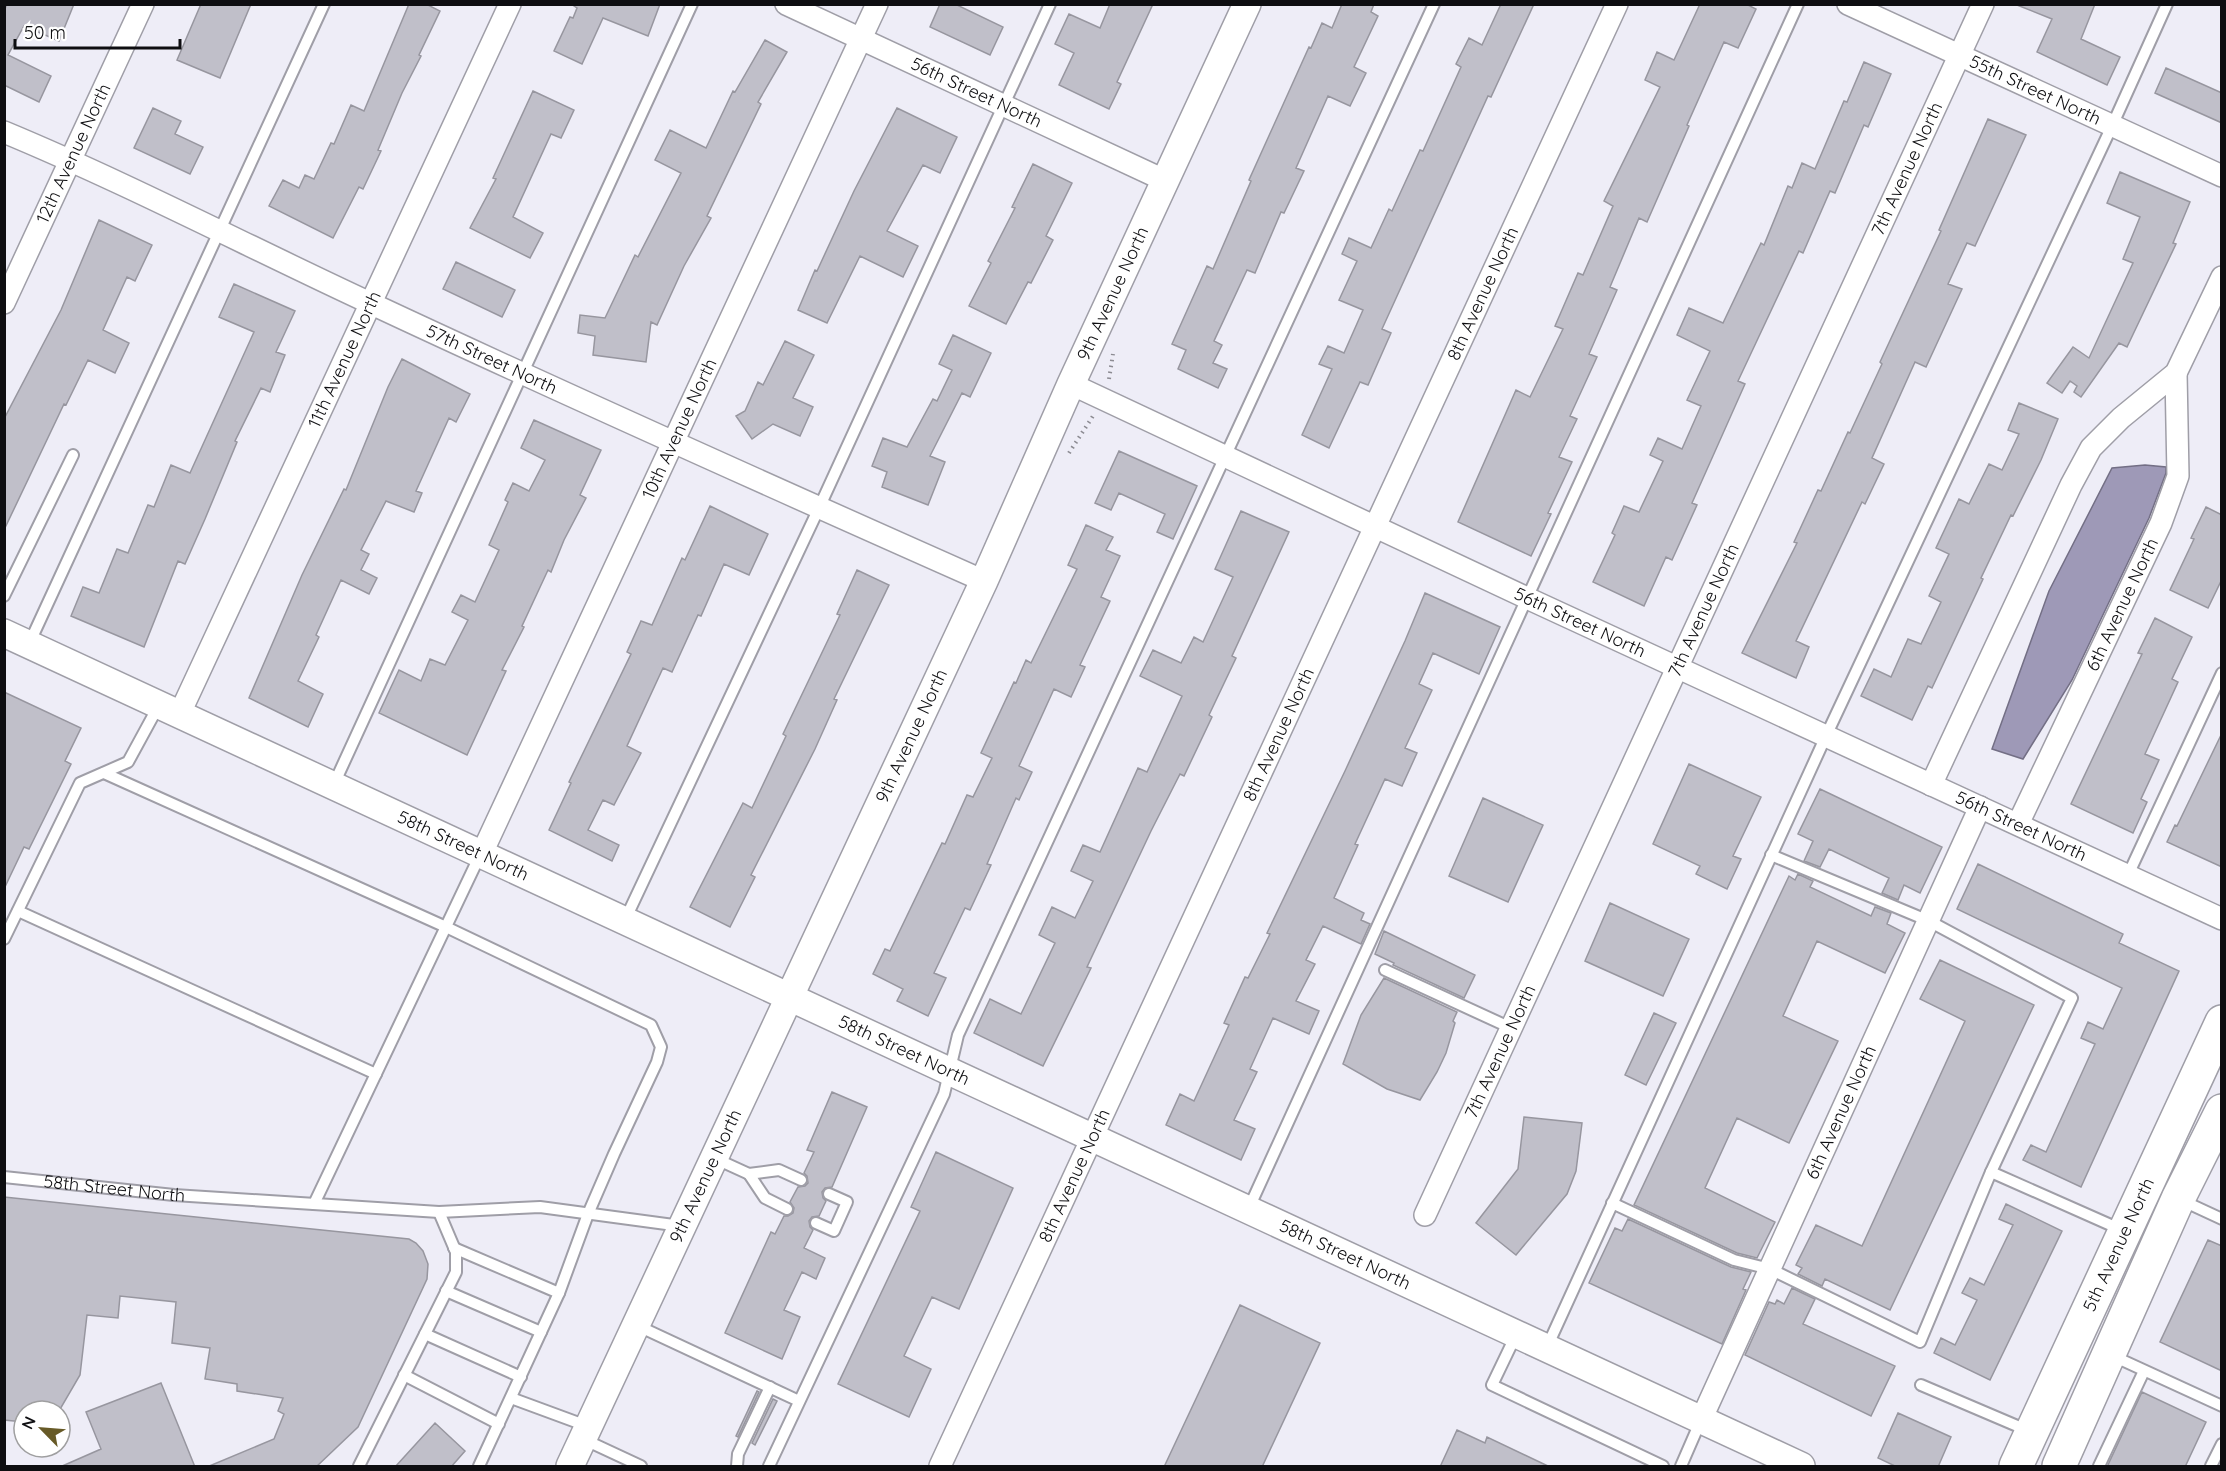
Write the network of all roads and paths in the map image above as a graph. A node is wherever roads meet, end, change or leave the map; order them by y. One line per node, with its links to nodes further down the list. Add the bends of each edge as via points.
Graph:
1 (143, 4): 20 (street, 12th Avenue North)
2 (324, 4): 23 (lane)
3 (510, 4): 26 (street, 11th Avenue North)
4 (692, 4): 27 (lane)
5 (786, 4): 15 (street, 56th Street North)
6 (877, 4): 15 (street, 10th Avenue North)
7 (1050, 4): 17 (lane)
8 (1247, 4): 22 (street, 9th Avenue North)
9 (1434, 4): 32 (lane)
10 (1617, 4): 34 (street, 8th Avenue North)
11 (1798, 4): 37 (lane)
12 (1848, 4): 16 (street, 55th Street North)
13 (1983, 4): 16 (street, 7th Avenue North)
14 (2167, 4): 18 (lane)
15 (861, 39): 17 (street, 56th Street North); 30 (street, 10th Avenue North)
16 (1960, 56): 18 (street, 55th Street North); 39 (street, 7th Avenue North)
17 (1003, 105): 22 (street, 56th Street North); 33 (lane)
18 (2112, 126): 21 (street, 55th Street North); 42 (lane)
19 (4, 132): 20 (street, 57th Street North)
20 (70, 159): 23 (street, 57th Street North); 25 (street, 12th Avenue North)
21 (2222, 176)
22 (1166, 181): 29 (street, 9th Avenue North)
23 (221, 231): 26 (street, 57th Street North); 38 (lane)
24 (2222, 277): 28 (street, 6th Avenue North)
25 (4, 303)
26 (371, 303): 27 (street, 57th Street North); 41 (street, 11th Avenue North)
27 (522, 373): 30 (street, 57th Street North); 44 (lane)
28 (2176, 373): 45 (street, 6th Avenue North, via 2091,448); 47 (street, 6th Avenue North, via 2178,476 2161,523)
29 (1071, 384): 32 (street, 56th Street North); 35 (street, 9th Avenue North)
30 (673, 442): 33 (street, 57th Street North); 48 (street, 10th Avenue North)
31 (73, 455): 36 (lane)
32 (1225, 457): 34 (street, 56th Street North); 61 (lane, via 958,1035)
33 (819, 508): 35 (street, 57th Street North); 53 (lane)
34 (1376, 528): 37 (street, 56th Street North); 65 (street, 8th Avenue North)
35 (984, 581): 58 (street, 9th Avenue North)
36 (4, 596)
37 (1527, 598): 39 (street, 56th Street North); 77 (lane)
38 (17, 638): 41 (street, 58th Street North)
39 (1677, 668): 42 (street, 56th Street North); 60 (street, 7th Avenue North)
40 (2222, 673): 50 (lane)
41 (170, 709): 43 (lane, via 128,762); 44 (street, 58th Street North)
42 (1826, 736): 45 (street, 56th Street North); 49 (lane)
43 (104, 773): 51 (lane, via 80,783); 55 (lane)
44 (334, 784): 48 (street, 58th Street North)
45 (1931, 784): 46 (street, 56th Street North)
46 (1980, 807): 47 (street, 56th Street North); 54 (street, 6th Avenue North)
47 (2018, 824): 50 (street, 56th Street North)
48 (482, 853): 53 (street, 58th Street North); 55 (lane)
49 (1771, 855): 54 (lane); 74 (lane)
50 (2127, 875): 52 (street, 56th Street North)
51 (18, 911): 56 (lane); 62 (lane)
52 (2222, 919)
53 (625, 920): 58 (street, 58th Street North)
54 (1929, 921): 68 (lane, via 2072,998); 86 (street, 6th Avenue North)
55 (446, 927): 62 (lane); 79 (lane, via 651,1025 658,1038 661,1047 657,1062)
56 (4, 939)
57 (1385, 970): 60 (lane)
58 (789, 996): 61 (street, 58th Street North); 67 (street, 9th Avenue North)
59 (2222, 1022): 64 (main road, 5th Avenue North)
60 (1511, 1028): 80 (street, 7th Avenue North)
61 (949, 1071): 65 (street, 58th Street North); 101 (lane, via 944,1094)
62 (376, 1074): 75 (lane)
63 (2222, 1111): 66 (main road, 5th Avenue North)
64 (2174, 1128): 66 (street); 84 (main road, 5th Avenue North)
65 (1093, 1138): 77 (street, 58th Street North); 114 (street, 8th Avenue North)
66 (2214, 1147): 73 (main road, 5th Avenue North)
67 (714, 1158): 69 (lane); 83 (street, 9th Avenue North)
68 (1991, 1172): 84 (lane); 86 (lane, via 1920,1342)
69 (749, 1174): 71 (lane, via 779,1170); 76 (lane, via 765,1198)
70 (4, 1177): 75 (lane, 58th Street North, via 174,1195)
71 (801, 1180)
72 (829, 1194): 82 (lane, via 847,1202 834,1231)
73 (2178, 1199): 81 (lane); 94 (main road, 5th Avenue North)
74 (1612, 1203): 86 (lane, via 1734,1260); 93 (lane)
75 (314, 1204): 78 (lane, 58th Street North)
76 (787, 1209)
77 (1247, 1210): 92 (street, 58th Street North)
78 (439, 1212): 79 (lane, 58th Street North, via 540,1208); 85 (lane)
79 (588, 1214): 83 (lane, 58th Street North); 88 (lane)
80 (1425, 1215)
81 (2222, 1219)
82 (816, 1223)
83 (682, 1227): 89 (street, 9th Avenue North)
84 (2126, 1232): 105 (main road, 5th Avenue North)
85 (454, 1248): 87 (lane, via 456,1272); 88 (lane)
86 (1770, 1269): 103 (street, 6th Avenue North)
87 (446, 1291): 90 (lane); 91 (lane)
88 (559, 1293): 90 (lane)
89 (636, 1325): 99 (lane); 106 (street, 9th Avenue North)
90 (541, 1332): 97 (lane)
91 (425, 1334): 96 (lane); 97 (lane)
92 (1516, 1335): 93 (street, 58th Street North); 115 (lane, via 1492,1386)
93 (1546, 1349): 103 (street, 58th Street North)
94 (2110, 1355): 95 (lane); 119 (main road, 5th Avenue North)
95 (2144, 1371): 102 (lane); 120 (lane)
96 (404, 1375): 104 (lane); 108 (lane)
97 (521, 1377): 100 (lane)
98 (1921, 1384): 105 (lane)
99 (770, 1387): 101 (lane); 112 (lane, via 738,1454)
100 (511, 1398): 104 (lane); 106 (lane)
101 (799, 1401): 113 (lane)
102 (2222, 1406)
103 (1701, 1420): 116 (lane); 117 (street, 58th Street North)
104 (499, 1424): 109 (lane)
105 (2032, 1432): 118 (main road, 5th Avenue North)
106 (585, 1433): 110 (street, 9th Avenue North); 111 (lane)
107 (2222, 1444): 121 (lane)
108 (359, 1467)
109 (479, 1467)
110 (570, 1467)
111 (641, 1467)
112 (737, 1467)
113 (769, 1467)
114 (940, 1467)
115 (1663, 1467)
116 (1681, 1467)
117 (1801, 1467)
118 (2016, 1467)
119 (2059, 1467)
120 (2099, 1467)
121 (2211, 1467)

